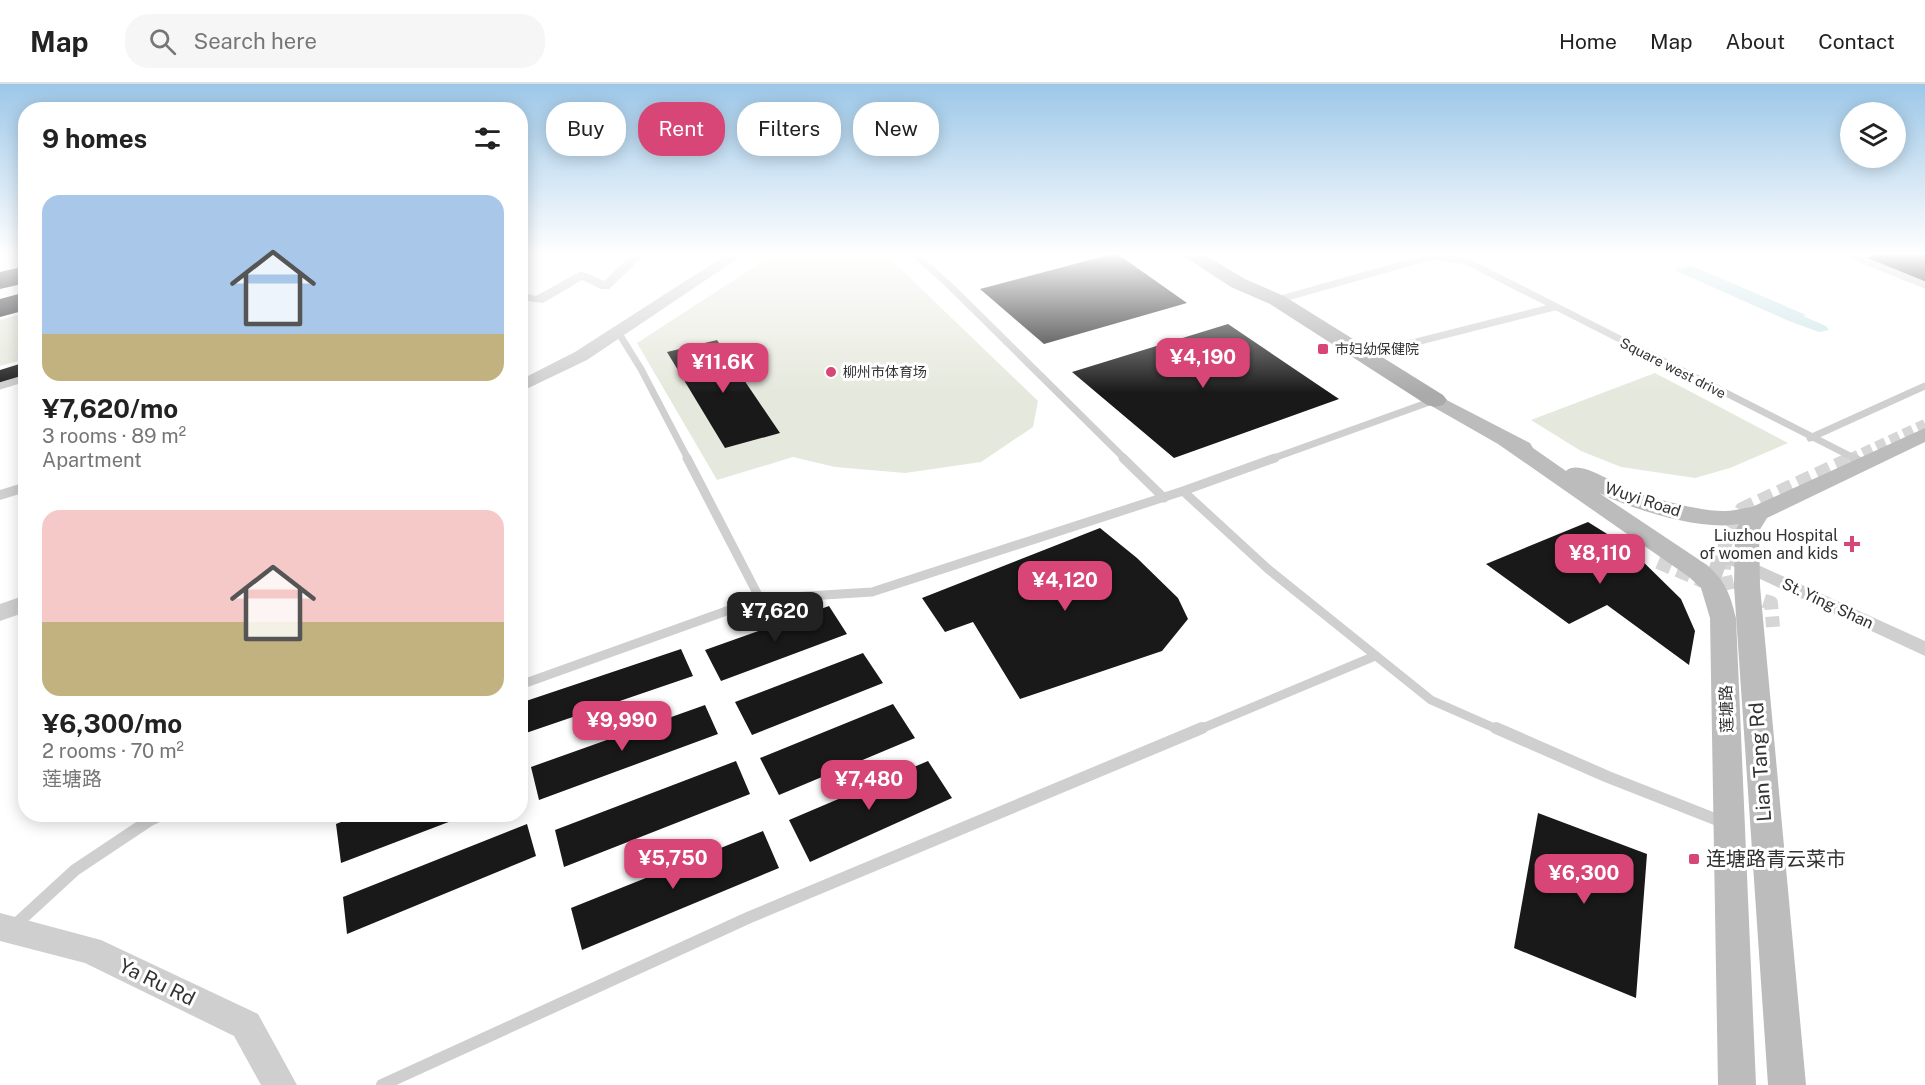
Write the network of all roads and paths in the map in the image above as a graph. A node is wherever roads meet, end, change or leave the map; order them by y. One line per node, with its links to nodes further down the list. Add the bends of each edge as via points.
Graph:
1 (667, 300): 6 (street)
2 (964, 300): 20 (lane)
3 (1277, 300): 7 (main road)
4 (1540, 300): 5 (lane, Square west drive)
5 (1554, 307): 7 (lane); 14 (lane, Square west drive)
6 (618, 332): 9 (street); 24 (lane, via 641,369)
7 (1363, 355): 12 (main road)
8 (18, 380): 10 (lane)
9 (528, 383)
10 (0, 386)
11 (1925, 386): 14 (lane)
12 (1435, 400): 15 (main road, Wuyi Road); 18 (lane)
13 (1925, 434): 16 (main road, Wuyi Road)
14 (1810, 438): 16 (lane, Square west drive)
15 (1507, 441): 21 (main road, Wuyi Road, via 1657,507 1724,519); 23 (main road, via 1684,560)
16 (1863, 463): 21 (main road, Wuyi Road)
17 (18, 489): 19 (street)
18 (1183, 491): 20 (lane); 28 (lane, via 1268,569)
19 (0, 495)
20 (1164, 498): 24 (lane, via 872,592)
21 (1758, 513): 22 (main road, Lian Tang Rd, via 1747,531)
22 (1747, 564): 23 (street, St. Ying Shan, via 1719,560); 27 (street, St. Ying Shan); 36 (main road, Lian Tang Rd)
23 (1712, 584): 31 (main road, 莲塘路, via 1723,618)
24 (760, 600): 29 (lane)
25 (18, 606): 26 (street)
26 (0, 613)
27 (1925, 649)
28 (1375, 656): 31 (lane, via 1431,700); 34 (lane, via 750,917)
29 (528, 682)
30 (147, 822): 32 (lane, via 75,870)
31 (1730, 825): 35 (main road, 莲塘路)
32 (5, 928): 33 (street, Ya Ru Rd, via 90,950 246,1025)
33 (280, 1085)
34 (381, 1085)
35 (1737, 1085)
36 (1787, 1085)

